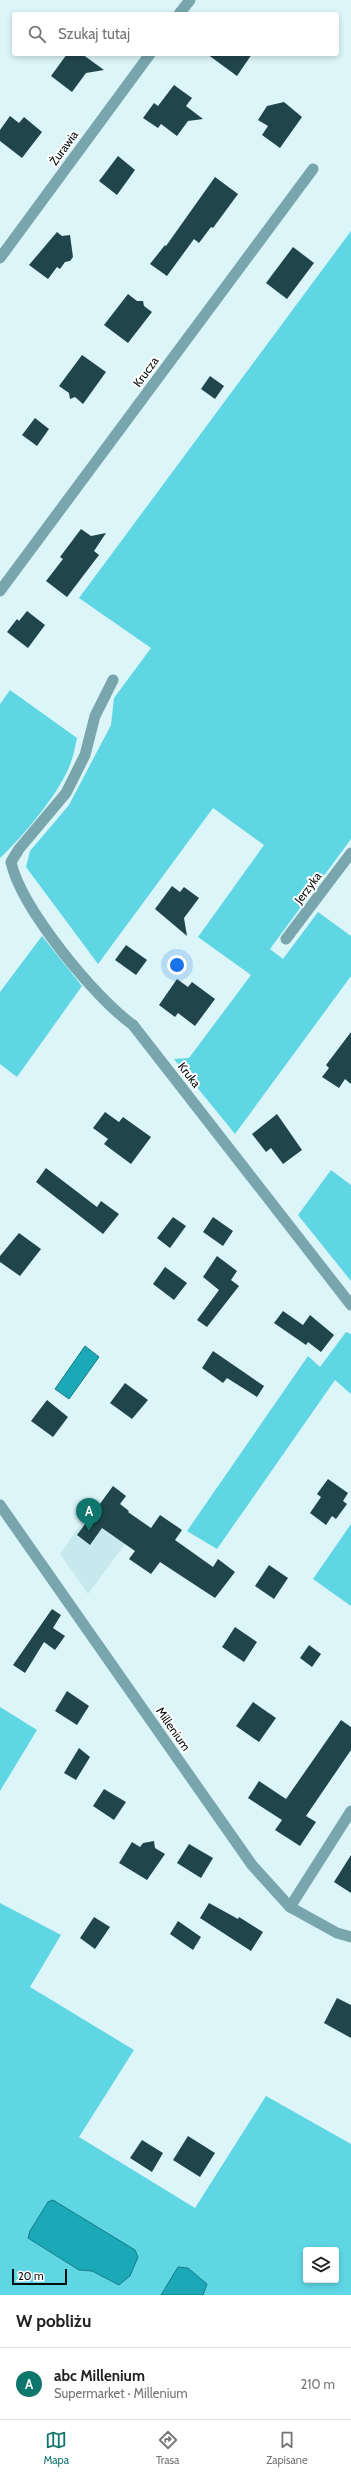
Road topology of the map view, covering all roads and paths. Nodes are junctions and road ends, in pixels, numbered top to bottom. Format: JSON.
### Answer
{"nodes":[{"id":1,"x":190,"y":0,"type":"edge"},
{"id":2,"x":181,"y":12,"type":"edge"},
{"id":3,"x":149,"y":56,"type":"edge"},
{"id":4,"x":312,"y":169,"type":"dead end"},
{"id":5,"x":0,"y":258,"type":"edge"},
{"id":6,"x":0,"y":592,"type":"edge"},
{"id":7,"x":113,"y":680,"type":"dead end"},
{"id":8,"x":351,"y":853,"type":"edge"},
{"id":9,"x":286,"y":940,"type":"dead end"},
{"id":10,"x":351,"y":1305,"type":"edge"},
{"id":11,"x":0,"y":1505,"type":"edge"},
{"id":12,"x":351,"y":1812,"type":"edge"},
{"id":13,"x":290,"y":1907,"type":"junction"},
{"id":14,"x":351,"y":1937,"type":"edge"}],
"edges":[{"from":1,"to":2,"type":"street"},
{"from":3,"to":5,"type":"street","name":"Żurawia"},
{"from":4,"to":6,"type":"street","name":"Krucza"},
{"from":7,"to":10,"type":"street","name":"Kruka"},
{"from":8,"to":9,"type":"street","name":"Jerzyka"},
{"from":11,"to":13,"type":"street","name":"Millenium"},
{"from":12,"to":13,"type":"street"},
{"from":13,"to":14,"type":"street","name":"Millenium"}]}
